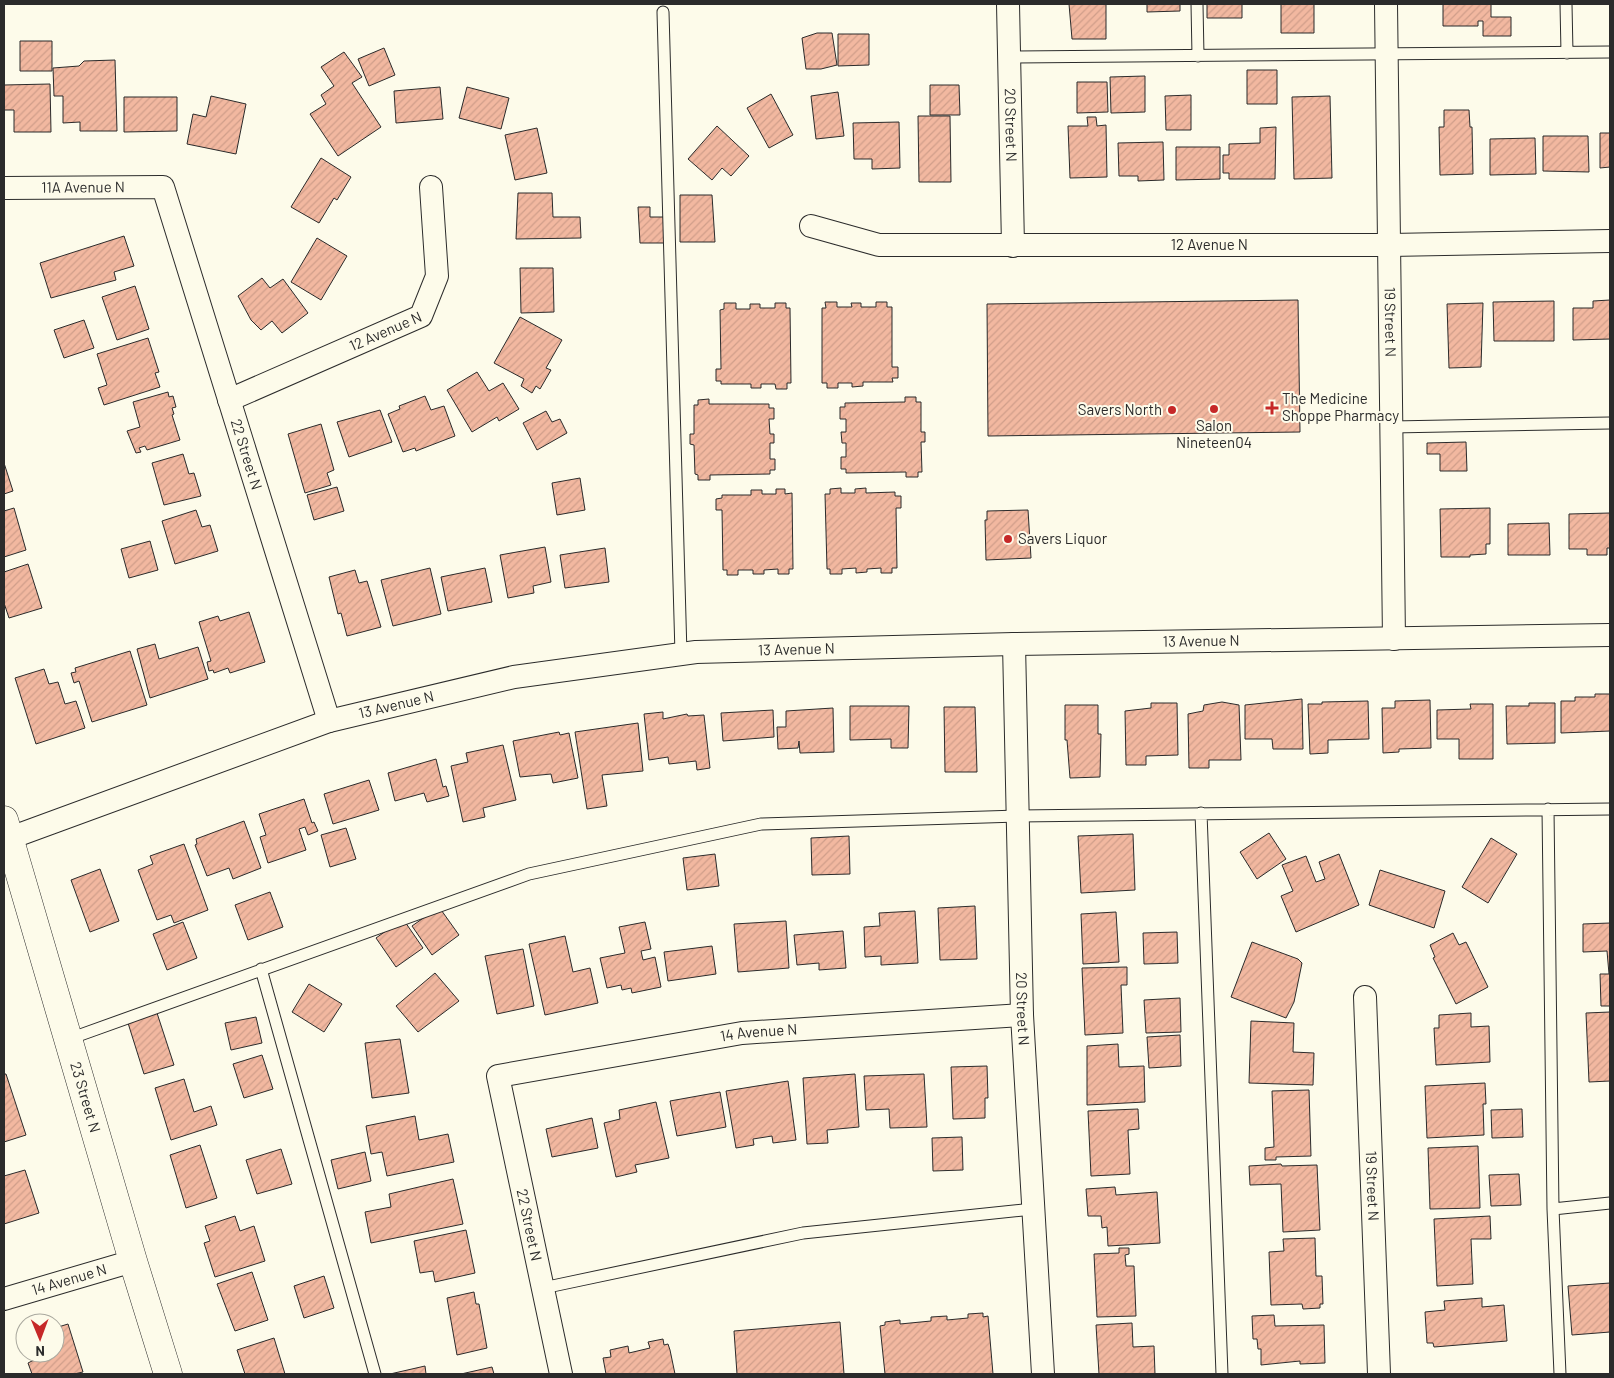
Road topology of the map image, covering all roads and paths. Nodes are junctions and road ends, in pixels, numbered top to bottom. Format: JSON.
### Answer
{"nodes":[{"id":1,"x":1008,"y":4,"type":"edge"},
{"id":2,"x":1197,"y":4,"type":"edge"},
{"id":3,"x":1386,"y":4,"type":"edge"},
{"id":4,"x":1566,"y":4,"type":"edge"},
{"id":5,"x":663,"y":12,"type":"dead end"},
{"id":6,"x":1610,"y":52,"type":"edge"},
{"id":7,"x":1567,"y":53,"type":"junction"},
{"id":8,"x":1387,"y":55,"type":"junction"},
{"id":9,"x":1198,"y":56,"type":"junction"},
{"id":10,"x":1009,"y":57,"type":"junction"},
{"id":11,"x":163,"y":187,"type":"joint"},
{"id":12,"x":431,"y":187,"type":"dead end"},
{"id":13,"x":4,"y":188,"type":"edge"},
{"id":14,"x":811,"y":226,"type":"dead end"},
{"id":15,"x":1610,"y":241,"type":"edge"},
{"id":16,"x":1390,"y":245,"type":"junction"},
{"id":17,"x":1013,"y":246,"type":"junction"},
{"id":18,"x":229,"y":400,"type":"junction"},
{"id":19,"x":1610,"y":423,"type":"edge"},
{"id":20,"x":1392,"y":427,"type":"junction"},
{"id":21,"x":1610,"y":635,"type":"edge"},
{"id":22,"x":1394,"y":639,"type":"junction"},
{"id":23,"x":1014,"y":644,"type":"junction"},
{"id":24,"x":681,"y":654,"type":"junction"},
{"id":25,"x":329,"y":722,"type":"junction"},
{"id":26,"x":1548,"y":809,"type":"junction"},
{"id":27,"x":1610,"y":809,"type":"edge"},
{"id":28,"x":1201,"y":813,"type":"junction"},
{"id":29,"x":1018,"y":816,"type":"junction"},
{"id":30,"x":7,"y":829,"type":"edge"},
{"id":31,"x":261,"y":970,"type":"junction"},
{"id":32,"x":1365,"y":996,"type":"dead end"},
{"id":33,"x":1022,"y":1014,"type":"junction"},
{"id":34,"x":68,"y":1039,"type":"junction"},
{"id":35,"x":498,"y":1076,"type":"joint"},
{"id":36,"x":1610,"y":1203,"type":"edge"},
{"id":37,"x":1033,"y":1209,"type":"junction"},
{"id":38,"x":1553,"y":1209,"type":"junction"},
{"id":39,"x":133,"y":1261,"type":"junction"},
{"id":40,"x":543,"y":1288,"type":"junction"},
{"id":41,"x":4,"y":1299,"type":"edge"},
{"id":42,"x":168,"y":1374,"type":"edge"},
{"id":43,"x":375,"y":1374,"type":"edge"},
{"id":44,"x":561,"y":1374,"type":"edge"},
{"id":45,"x":1043,"y":1374,"type":"edge"},
{"id":46,"x":1222,"y":1374,"type":"edge"},
{"id":47,"x":1379,"y":1374,"type":"edge"},
{"id":48,"x":1560,"y":1374,"type":"edge"}],
"edges":[{"from":1,"to":10,"type":"street","name":"20 Street N"},
{"from":2,"to":9,"type":"lane"},
{"from":3,"to":8,"type":"street","name":"19 Street N"},
{"from":4,"to":7,"type":"lane"},
{"from":5,"to":24,"type":"lane"},
{"from":6,"to":7,"type":"lane"},
{"from":7,"to":8,"type":"lane"},
{"from":8,"to":9,"type":"lane"},
{"from":8,"to":16,"type":"street","name":"19 Street N"},
{"from":9,"to":10,"type":"lane"},
{"from":10,"to":17,"type":"street","name":"20 Street N"},
{"from":11,"to":13,"type":"street","name":"11A Avenue N"},
{"from":11,"to":18,"type":"street","name":"22 Street N"},
{"from":12,"to":18,"type":"street","name":"12 Avenue N"},
{"from":14,"to":17,"type":"street","name":"12 Avenue N"},
{"from":15,"to":16,"type":"street","name":"12 Avenue N"},
{"from":16,"to":17,"type":"street","name":"12 Avenue N"},
{"from":16,"to":20,"type":"street","name":"19 Street N"},
{"from":18,"to":25,"type":"street","name":"22 Street N"},
{"from":19,"to":20,"type":"lane"},
{"from":20,"to":22,"type":"street","name":"19 Street N"},
{"from":21,"to":22,"type":"street","name":"13 Avenue N"},
{"from":22,"to":23,"type":"street","name":"13 Avenue N"},
{"from":23,"to":24,"type":"street","name":"13 Avenue N"},
{"from":23,"to":29,"type":"street","name":"20 Street N"},
{"from":24,"to":25,"type":"street","name":"13 Avenue N"},
{"from":25,"to":30,"type":"street","name":"13 Avenue N"},
{"from":26,"to":27,"type":"lane"},
{"from":26,"to":28,"type":"lane"},
{"from":26,"to":38,"type":"lane"},
{"from":28,"to":29,"type":"lane"},
{"from":28,"to":46,"type":"lane"},
{"from":29,"to":31,"type":"lane"},
{"from":29,"to":33,"type":"street","name":"20 Street N"},
{"from":30,"to":34,"type":"street","name":"23 Street N"},
{"from":31,"to":34,"type":"lane"},
{"from":31,"to":43,"type":"lane"},
{"from":32,"to":47,"type":"street","name":"19 Street N"},
{"from":33,"to":35,"type":"street","name":"14 Avenue N"},
{"from":33,"to":37,"type":"street","name":"20 Street N"},
{"from":34,"to":39,"type":"street","name":"23 Street N"},
{"from":35,"to":40,"type":"street","name":"22 Street N"},
{"from":36,"to":38,"type":"lane"},
{"from":37,"to":40,"type":"lane"},
{"from":37,"to":45,"type":"street","name":"20 Street N"},
{"from":38,"to":48,"type":"lane"},
{"from":39,"to":41,"type":"street","name":"14 Avenue N"},
{"from":39,"to":42,"type":"street","name":"23 Street N"},
{"from":40,"to":44,"type":"street","name":"22 Street N"}]}
